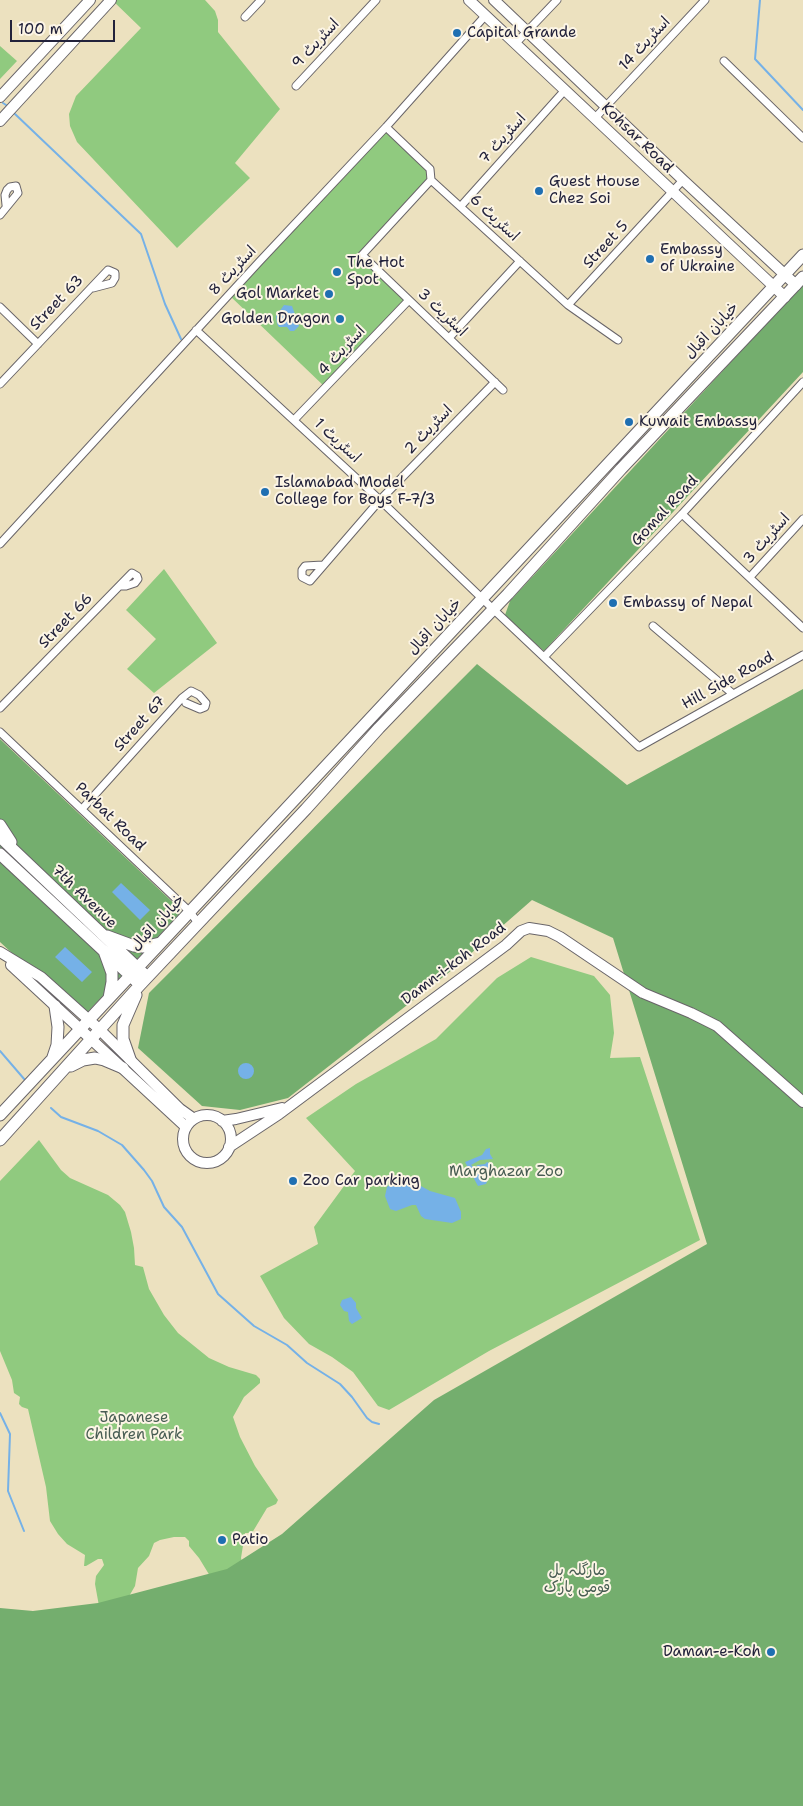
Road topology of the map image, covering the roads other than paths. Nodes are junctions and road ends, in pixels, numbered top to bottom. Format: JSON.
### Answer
{"nodes":[{"id":1,"x":90,"y":0,"type":"edge"},
{"id":2,"x":112,"y":0,"type":"edge"},
{"id":3,"x":261,"y":0,"type":"edge"},
{"id":4,"x":376,"y":0,"type":"edge"},
{"id":5,"x":469,"y":0,"type":"edge"},
{"id":6,"x":494,"y":0,"type":"edge"},
{"id":7,"x":556,"y":0,"type":"edge"},
{"id":8,"x":705,"y":0,"type":"edge"},
{"id":9,"x":486,"y":16,"type":"junction"},
{"id":10,"x":245,"y":17,"type":"dead end"},
{"id":11,"x":528,"y":31,"type":"junction"},
{"id":12,"x":516,"y":43,"type":"junction"},
{"id":13,"x":724,"y":61,"type":"dead end"},
{"id":14,"x":296,"y":86,"type":"dead end"},
{"id":15,"x":565,"y":90,"type":"junction"},
{"id":16,"x":0,"y":97,"type":"edge"},
{"id":17,"x":606,"y":107,"type":"junction"},
{"id":18,"x":595,"y":118,"type":"junction"},
{"id":19,"x":0,"y":121,"type":"edge"},
{"id":20,"x":386,"y":127,"type":"junction"},
{"id":21,"x":803,"y":138,"type":"edge"},
{"id":22,"x":431,"y":180,"type":"junction"},
{"id":23,"x":683,"y":180,"type":"junction"},
{"id":24,"x":672,"y":192,"type":"junction"},
{"id":25,"x":6,"y":205,"type":"dead end"},
{"id":26,"x":461,"y":206,"type":"junction"},
{"id":27,"x":0,"y":215,"type":"edge"},
{"id":28,"x":803,"y":255,"type":"edge"},
{"id":29,"x":520,"y":261,"type":"junction"},
{"id":30,"x":785,"y":274,"type":"junction"},
{"id":31,"x":800,"y":281,"type":"edge"},
{"id":32,"x":774,"y":286,"type":"junction"},
{"id":33,"x":93,"y":288,"type":"dead end"},
{"id":34,"x":785,"y":297,"type":"junction"},
{"id":35,"x":409,"y":300,"type":"junction"},
{"id":36,"x":568,"y":305,"type":"junction"},
{"id":37,"x":0,"y":306,"type":"edge"},
{"id":38,"x":196,"y":330,"type":"junction"},
{"id":39,"x":449,"y":338,"type":"junction"},
{"id":40,"x":618,"y":340,"type":"dead end"},
{"id":41,"x":38,"y":344,"type":"junction"},
{"id":42,"x":495,"y":382,"type":"junction"},
{"id":43,"x":803,"y":382,"type":"edge"},
{"id":44,"x":0,"y":384,"type":"edge"},
{"id":45,"x":503,"y":390,"type":"dead end"},
{"id":46,"x":294,"y":420,"type":"junction"},
{"id":47,"x":380,"y":500,"type":"junction"},
{"id":48,"x":682,"y":514,"type":"junction"},
{"id":49,"x":803,"y":519,"type":"edge"},
{"id":50,"x":0,"y":544,"type":"edge"},
{"id":51,"x":323,"y":565,"type":"dead end"},
{"id":52,"x":750,"y":577,"type":"junction"},
{"id":53,"x":121,"y":586,"type":"dead end"},
{"id":54,"x":482,"y":598,"type":"junction"},
{"id":55,"x":493,"y":609,"type":"junction"},
{"id":56,"x":653,"y":626,"type":"dead end"},
{"id":57,"x":803,"y":628,"type":"edge"},
{"id":58,"x":803,"y":655,"type":"edge"},
{"id":59,"x":544,"y":657,"type":"junction"},
{"id":60,"x":733,"y":694,"type":"junction"},
{"id":61,"x":186,"y":703,"type":"dead end"},
{"id":62,"x":0,"y":708,"type":"edge"},
{"id":63,"x":0,"y":732,"type":"edge"},
{"id":64,"x":82,"y":809,"type":"junction"},
{"id":65,"x":0,"y":825,"type":"edge"},
{"id":66,"x":0,"y":838,"type":"edge"},
{"id":67,"x":0,"y":854,"type":"edge"},
{"id":68,"x":21,"y":856,"type":"junction"},
{"id":69,"x":0,"y":859,"type":"edge"},
{"id":70,"x":14,"y":867,"type":"junction"},
{"id":71,"x":189,"y":911,"type":"junction"},
{"id":72,"x":199,"y":924,"type":"junction"},
{"id":73,"x":101,"y":933,"type":"junction"},
{"id":74,"x":160,"y":943,"type":"junction"},
{"id":75,"x":103,"y":949,"type":"junction"},
{"id":76,"x":0,"y":953,"type":"edge"},
{"id":77,"x":134,"y":972,"type":"junction"},
{"id":78,"x":144,"y":981,"type":"junction"},
{"id":79,"x":109,"y":998,"type":"junction"},
{"id":80,"x":55,"y":1006,"type":"junction"},
{"id":81,"x":89,"y":1020,"type":"junction"},
{"id":82,"x":99,"y":1029,"type":"junction"},
{"id":83,"x":80,"y":1030,"type":"junction"},
{"id":84,"x":90,"y":1039,"type":"junction"},
{"id":85,"x":50,"y":1063,"type":"junction"},
{"id":86,"x":126,"y":1064,"type":"junction"},
{"id":87,"x":64,"y":1071,"type":"junction"},
{"id":88,"x":803,"y":1102,"type":"edge"},
{"id":89,"x":287,"y":1107,"type":"junction"},
{"id":90,"x":0,"y":1115,"type":"edge"},
{"id":91,"x":194,"y":1119,"type":"junction"},
{"id":92,"x":222,"y":1121,"type":"junction"},
{"id":93,"x":186,"y":1127,"type":"junction"},
{"id":94,"x":0,"y":1140,"type":"edge"},
{"id":95,"x":229,"y":1147,"type":"junction"}],
"edges":[{"from":1,"to":16,"type":"street"},
{"from":2,"to":19,"type":"street"},
{"from":3,"to":10,"type":"street"},
{"from":4,"to":14,"type":"street","name":"اسٹریٹ 9"},
{"from":5,"to":9,"type":"street","name":"Kohsar Road"},
{"from":6,"to":11,"type":"street","name":"Kohsar Road"},
{"from":7,"to":11,"type":"street"},
{"from":8,"to":17,"type":"street","name":"اسٹریٹ 14"},
{"from":9,"to":12,"type":"street","name":"Kohsar Road"},
{"from":9,"to":20,"type":"street","name":"اسٹریٹ 8"},
{"from":11,"to":12,"type":"street"},
{"from":11,"to":17,"type":"street","name":"Kohsar Road"},
{"from":12,"to":15,"type":"street","name":"Kohsar Road"},
{"from":13,"to":21,"type":"street"},
{"from":15,"to":18,"type":"street","name":"Kohsar Road"},
{"from":15,"to":26,"type":"street","name":"اسٹریٹ 7"},
{"from":17,"to":18,"type":"street","name":"اسٹریٹ 14"},
{"from":17,"to":23,"type":"street","name":"Kohsar Road"},
{"from":18,"to":24,"type":"street","name":"Kohsar Road"},
{"from":20,"to":22,"type":"street"},
{"from":20,"to":38,"type":"street","name":"اسٹریٹ 8"},
{"from":22,"to":26,"type":"street","name":"اسٹریٹ 6"},
{"from":22,"to":35,"type":"street","name":"اسٹریٹ 3"},
{"from":23,"to":24,"type":"street","name":"Street 5"},
{"from":23,"to":30,"type":"street","name":"Kohsar Road"},
{"from":24,"to":32,"type":"street","name":"Kohsar Road"},
{"from":24,"to":36,"type":"street","name":"Street 5"},
{"from":25,"to":27,"type":"street"},
{"from":26,"to":29,"type":"street","name":"اسٹریٹ 6"},
{"from":28,"to":30,"type":"main road","name":"خیابان اقبال"},
{"from":29,"to":36,"type":"street","name":"اسٹریٹ 6"},
{"from":29,"to":39,"type":"street"},
{"from":30,"to":31,"type":"street","name":"Kohsar Road"},
{"from":30,"to":32,"type":"main road","name":"خیابان اقبال"},
{"from":31,"to":34,"type":"main road","name":"خیابان اقبال"},
{"from":32,"to":34,"type":"street","name":"Kohsar Road"},
{"from":32,"to":54,"type":"main road","name":"خیابان اقبال"},
{"from":33,"to":41,"type":"street","name":"Street 63"},
{"from":34,"to":55,"type":"main road","name":"خیابان اقبال"},
{"from":35,"to":39,"type":"street","name":"اسٹریٹ 3"},
{"from":35,"to":46,"type":"street","name":"اسٹریٹ 4"},
{"from":36,"to":40,"type":"street","name":"اسٹریٹ 6"},
{"from":37,"to":41,"type":"street"},
{"from":38,"to":46,"type":"street","name":"اسٹریٹ 1"},
{"from":38,"to":50,"type":"street","name":"اسٹریٹ 8"},
{"from":39,"to":42,"type":"street","name":"اسٹریٹ 3"},
{"from":41,"to":44,"type":"street","name":"Street 63"},
{"from":42,"to":45,"type":"street","name":"اسٹریٹ 3"},
{"from":42,"to":47,"type":"street","name":"اسٹریٹ 2"},
{"from":43,"to":48,"type":"street","name":"Gomal Road"},
{"from":46,"to":47,"type":"street","name":"اسٹریٹ 1"},
{"from":47,"to":51,"type":"street","name":"اسٹریٹ 2"},
{"from":47,"to":54,"type":"street","name":"اسٹریٹ 1"},
{"from":48,"to":52,"type":"street"},
{"from":48,"to":59,"type":"street","name":"Gomal Road"},
{"from":49,"to":52,"type":"street","name":"اسٹریٹ 3"},
{"from":52,"to":57,"type":"street"},
{"from":53,"to":62,"type":"street","name":"Street 66"},
{"from":54,"to":55,"type":"street","name":"اسٹریٹ 1"},
{"from":54,"to":71,"type":"main road","name":"خیابان اقبال"},
{"from":55,"to":59,"type":"street","name":"اسٹریٹ 1"},
{"from":55,"to":72,"type":"main road","name":"خیابان اقبال"},
{"from":56,"to":60,"type":"street"},
{"from":58,"to":60,"type":"street","name":"Hill Side Road"},
{"from":59,"to":60,"type":"street","name":"Hill Side Road"},
{"from":61,"to":64,"type":"street","name":"Street 67"},
{"from":63,"to":64,"type":"street","name":"Parbat Road"},
{"from":64,"to":71,"type":"street","name":"Parbat Road"},
{"from":65,"to":68,"type":"main road"},
{"from":66,"to":68,"type":"main road","name":"7th Avenue"},
{"from":67,"to":70,"type":"main road","name":"7th Avenue"},
{"from":68,"to":73,"type":"main road","name":"7th Avenue"},
{"from":69,"to":70,"type":"main road"},
{"from":70,"to":75,"type":"main road","name":"7th Avenue"},
{"from":71,"to":72,"type":"street","name":"Parbat Road"},
{"from":71,"to":74,"type":"main road","name":"خیابان اقبال"},
{"from":72,"to":78,"type":"main road","name":"خیابان اقبال"},
{"from":73,"to":74,"type":"main road"},
{"from":73,"to":77,"type":"main road","name":"7th Avenue"},
{"from":74,"to":77,"type":"main road","name":"خیابان اقبال"},
{"from":75,"to":77,"type":"main road","name":"7th Avenue"},
{"from":75,"to":79,"type":"main road"},
{"from":76,"to":80,"type":"street"},
{"from":76,"to":81,"type":"street"},
{"from":77,"to":78,"type":"main road","name":"7th Avenue"},
{"from":77,"to":79,"type":"main road","name":"خیابان اقبال"},
{"from":78,"to":82,"type":"main road","name":"خیابان اقبال"},
{"from":78,"to":86,"type":"main road"},
{"from":79,"to":81,"type":"main road","name":"خیابان اقبال"},
{"from":80,"to":83,"type":"street"},
{"from":80,"to":85,"type":"main road"},
{"from":81,"to":82,"type":"street"},
{"from":81,"to":83,"type":"main road","name":"خیابان اقبال"},
{"from":82,"to":84,"type":"main road","name":"خیابان اقبال"},
{"from":82,"to":86,"type":"street"},
{"from":83,"to":84,"type":"street"},
{"from":83,"to":85,"type":"main road","name":"خیابان اقبال"},
{"from":84,"to":86,"type":"street"},
{"from":84,"to":87,"type":"main road","name":"خیابان اقبال"},
{"from":85,"to":90,"type":"main road","name":"خیابان اقبال"},
{"from":86,"to":87,"type":"main road"},
{"from":86,"to":91,"type":"street"},
{"from":86,"to":93,"type":"street"},
{"from":87,"to":94,"type":"main road","name":"خیابان اقبال"},
{"from":88,"to":89,"type":"street","name":"Damn-i-koh Road"},
{"from":89,"to":92,"type":"street"},
{"from":89,"to":95,"type":"street","name":"Damn-i-koh Road"},
{"from":91,"to":92,"type":"street"},
{"from":91,"to":93,"type":"street"},
{"from":92,"to":95,"type":"street"},
{"from":93,"to":95,"type":"street"}]}
